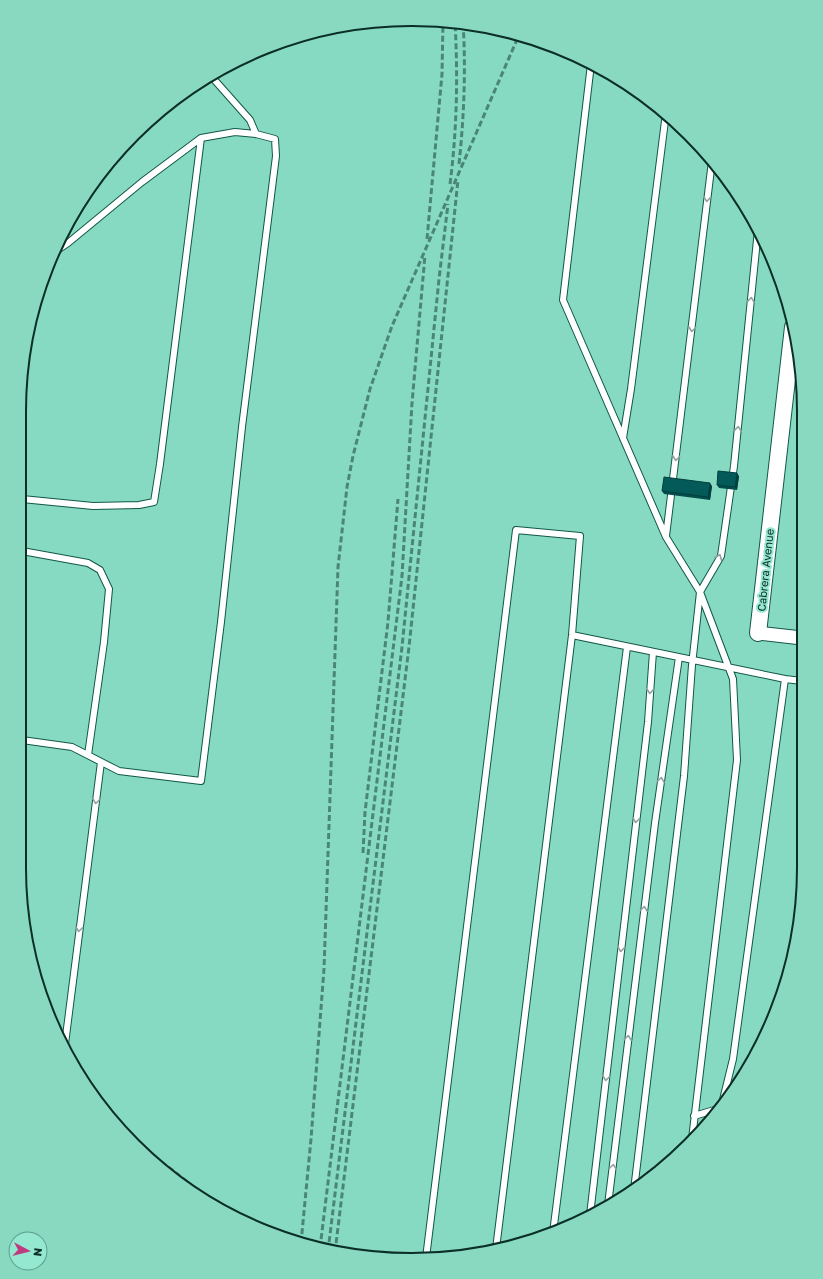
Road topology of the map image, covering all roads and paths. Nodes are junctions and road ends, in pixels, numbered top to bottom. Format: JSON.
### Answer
{"nodes":[{"id":1,"x":590,"y":70,"type":"edge"},
{"id":2,"x":215,"y":80,"type":"edge"},
{"id":3,"x":665,"y":121,"type":"edge"},
{"id":4,"x":256,"y":134,"type":"junction"},
{"id":5,"x":201,"y":138,"type":"junction"},
{"id":6,"x":711,"y":169,"type":"edge"},
{"id":7,"x":757,"y":241,"type":"edge"},
{"id":8,"x":64,"y":245,"type":"edge"},
{"id":9,"x":795,"y":372,"type":"edge"},
{"id":10,"x":623,"y":438,"type":"junction"},
{"id":11,"x":26,"y":499,"type":"edge"},
{"id":12,"x":666,"y":537,"type":"junction"},
{"id":13,"x":26,"y":552,"type":"edge"},
{"id":14,"x":700,"y":592,"type":"junction"},
{"id":15,"x":758,"y":633,"type":"joint"},
{"id":16,"x":572,"y":635,"type":"junction"},
{"id":17,"x":797,"y":637,"type":"edge"},
{"id":18,"x":627,"y":647,"type":"junction"},
{"id":19,"x":653,"y":652,"type":"junction"},
{"id":20,"x":679,"y":657,"type":"junction"},
{"id":21,"x":692,"y":660,"type":"junction"},
{"id":22,"x":728,"y":667,"type":"junction"},
{"id":23,"x":785,"y":679,"type":"junction"},
{"id":24,"x":797,"y":680,"type":"edge"},
{"id":25,"x":26,"y":741,"type":"edge"},
{"id":26,"x":88,"y":755,"type":"junction"},
{"id":27,"x":101,"y":762,"type":"junction"},
{"id":28,"x":66,"y":1038,"type":"edge"},
{"id":29,"x":725,"y":1091,"type":"edge"},
{"id":30,"x":709,"y":1111,"type":"edge"},
{"id":31,"x":694,"y":1116,"type":"junction"},
{"id":32,"x":693,"y":1131,"type":"edge"},
{"id":33,"x":635,"y":1181,"type":"edge"},
{"id":34,"x":609,"y":1198,"type":"edge"},
{"id":35,"x":591,"y":1208,"type":"edge"},
{"id":36,"x":554,"y":1226,"type":"edge"},
{"id":37,"x":497,"y":1244,"type":"edge"},
{"id":38,"x":427,"y":1252,"type":"edge"}],
"edges":[{"from":1,"to":10,"type":"lane"},
{"from":2,"to":4,"type":"lane"},
{"from":3,"to":10,"type":"lane"},
{"from":4,"to":5,"type":"lane"},
{"from":4,"to":27,"type":"lane"},
{"from":5,"to":8,"type":"lane"},
{"from":5,"to":11,"type":"lane"},
{"from":6,"to":12,"type":"lane","one_way":true},
{"from":14,"to":7,"type":"lane","one_way":true},
{"from":9,"to":15,"type":"street","name":"Cabrera Avenue"},
{"from":10,"to":12,"type":"lane"},
{"from":12,"to":14,"type":"lane"},
{"from":13,"to":26,"type":"lane"},
{"from":14,"to":21,"type":"lane"},
{"from":14,"to":22,"type":"lane"},
{"from":15,"to":17,"type":"street","name":"Cabrera Avenue"},
{"from":16,"to":18,"type":"lane"},
{"from":16,"to":37,"type":"lane"},
{"from":16,"to":38,"type":"lane"},
{"from":18,"to":19,"type":"lane"},
{"from":18,"to":36,"type":"lane"},
{"from":19,"to":20,"type":"lane"},
{"from":19,"to":35,"type":"lane","one_way":true},
{"from":20,"to":21,"type":"lane"},
{"from":34,"to":20,"type":"lane","one_way":true},
{"from":21,"to":22,"type":"lane"},
{"from":21,"to":33,"type":"lane"},
{"from":22,"to":23,"type":"lane"},
{"from":22,"to":31,"type":"lane"},
{"from":23,"to":24,"type":"lane"},
{"from":23,"to":29,"type":"lane"},
{"from":25,"to":26,"type":"lane"},
{"from":26,"to":27,"type":"lane"},
{"from":27,"to":28,"type":"lane","one_way":true},
{"from":30,"to":31,"type":"lane"},
{"from":31,"to":32,"type":"lane"}]}
